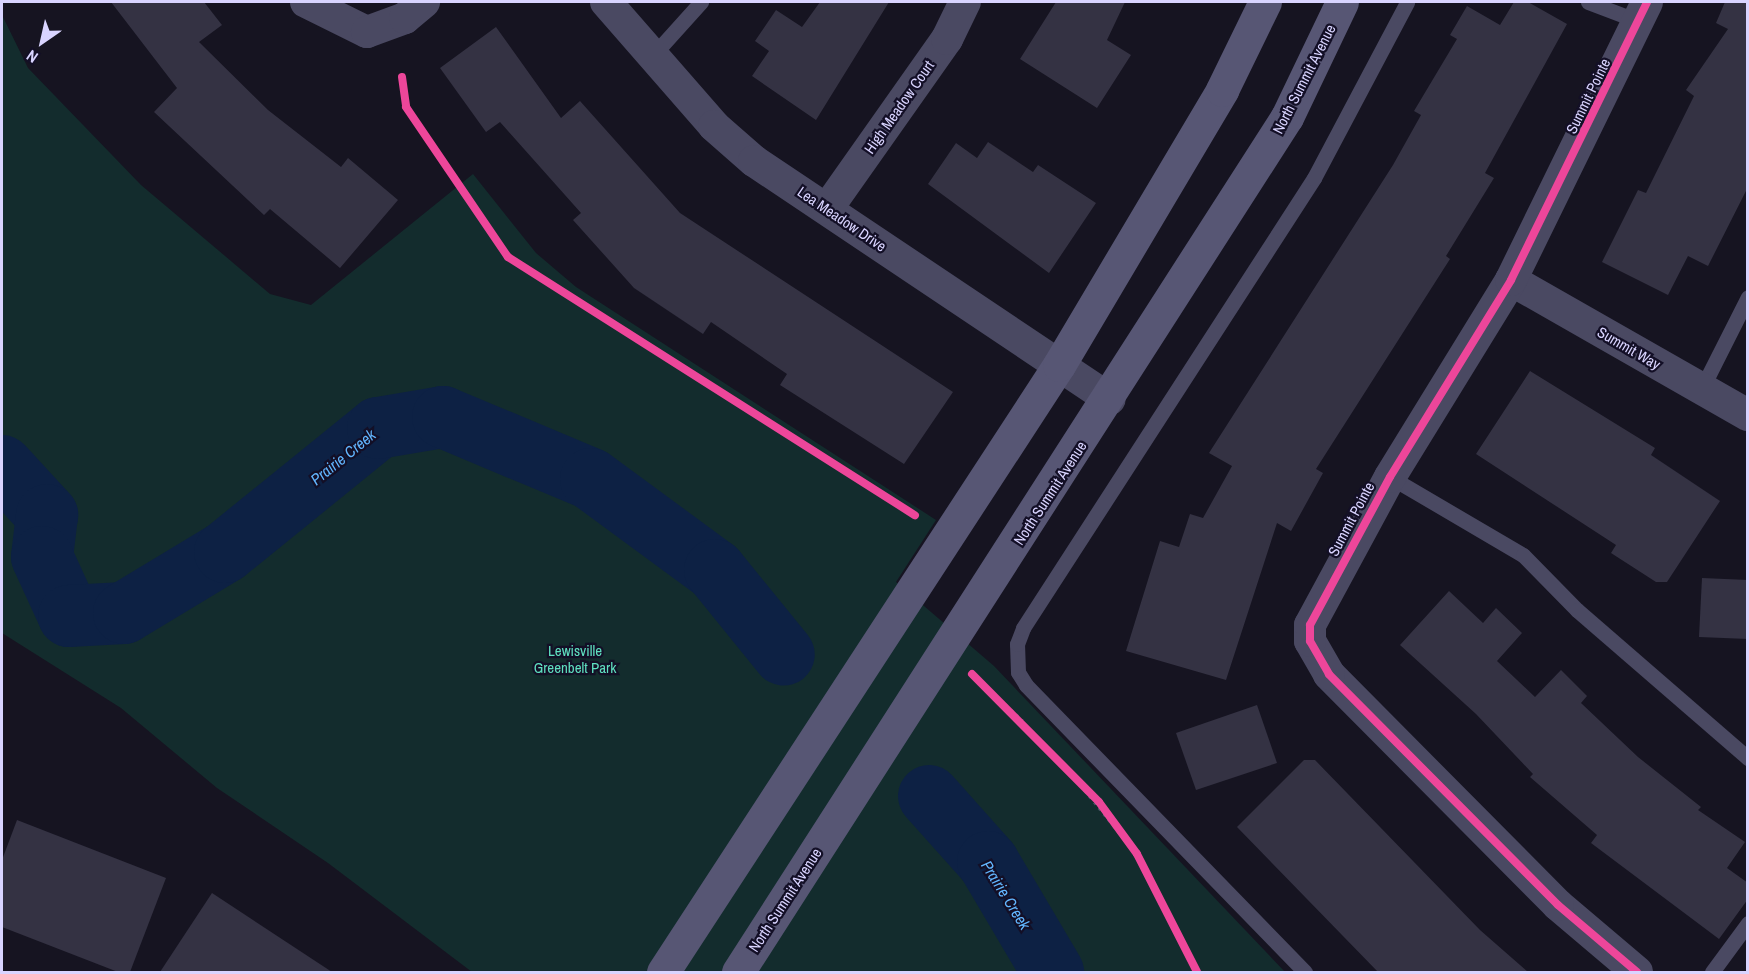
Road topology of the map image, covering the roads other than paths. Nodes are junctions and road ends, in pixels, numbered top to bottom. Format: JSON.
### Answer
{"nodes":[{"id":1,"x":306,"y":2,"type":"edge"},
{"id":2,"x":424,"y":2,"type":"edge"},
{"id":3,"x":606,"y":2,"type":"edge"},
{"id":4,"x":701,"y":2,"type":"edge"},
{"id":5,"x":965,"y":2,"type":"edge"},
{"id":6,"x":1265,"y":2,"type":"edge"},
{"id":7,"x":1342,"y":2,"type":"edge"},
{"id":8,"x":1407,"y":2,"type":"edge"},
{"id":9,"x":1588,"y":2,"type":"edge"},
{"id":10,"x":1642,"y":11,"type":"edge"},
{"id":11,"x":655,"y":53,"type":"junction"},
{"id":12,"x":827,"y":209,"type":"junction"},
{"id":13,"x":1511,"y":280,"type":"junction"},
{"id":14,"x":1748,"y":297,"type":"edge"},
{"id":15,"x":1059,"y":365,"type":"junction"},
{"id":16,"x":1701,"y":390,"type":"junction"},
{"id":17,"x":1110,"y":399,"type":"junction"},
{"id":18,"x":1748,"y":415,"type":"edge"},
{"id":19,"x":1390,"y":477,"type":"junction"},
{"id":20,"x":1748,"y":758,"type":"edge"},
{"id":21,"x":1748,"y":923,"type":"edge"},
{"id":22,"x":663,"y":972,"type":"edge"},
{"id":23,"x":738,"y":972,"type":"edge"},
{"id":24,"x":1305,"y":972,"type":"edge"},
{"id":25,"x":1637,"y":972,"type":"edge"},
{"id":26,"x":1712,"y":972,"type":"edge"}],
"edges":[{"from":1,"to":2,"type":"street"},
{"from":3,"to":11,"type":"street","name":"Lea Meadow Drive"},
{"from":4,"to":11,"type":"lane"},
{"from":5,"to":12,"type":"street","name":"High Meadow Court"},
{"from":6,"to":15,"type":"main road"},
{"from":7,"to":17,"type":"main road","name":"North Summit Avenue"},
{"from":8,"to":24,"type":"lane"},
{"from":9,"to":10,"type":"lane"},
{"from":10,"to":13,"type":"street","name":"Summit Pointe"},
{"from":11,"to":12,"type":"street","name":"Lea Meadow Drive"},
{"from":12,"to":15,"type":"street","name":"Lea Meadow Drive"},
{"from":13,"to":16,"type":"street","name":"Summit Way"},
{"from":13,"to":19,"type":"street","name":"Summit Pointe"},
{"from":14,"to":16,"type":"lane"},
{"from":15,"to":17,"type":"street","name":"Lea Meadow Drive"},
{"from":15,"to":22,"type":"main road"},
{"from":16,"to":18,"type":"street","name":"Summit Way"},
{"from":17,"to":23,"type":"main road","name":"North Summit Avenue"},
{"from":19,"to":20,"type":"lane"},
{"from":19,"to":25,"type":"street","name":"Summit Pointe"},
{"from":21,"to":26,"type":"lane"}]}
